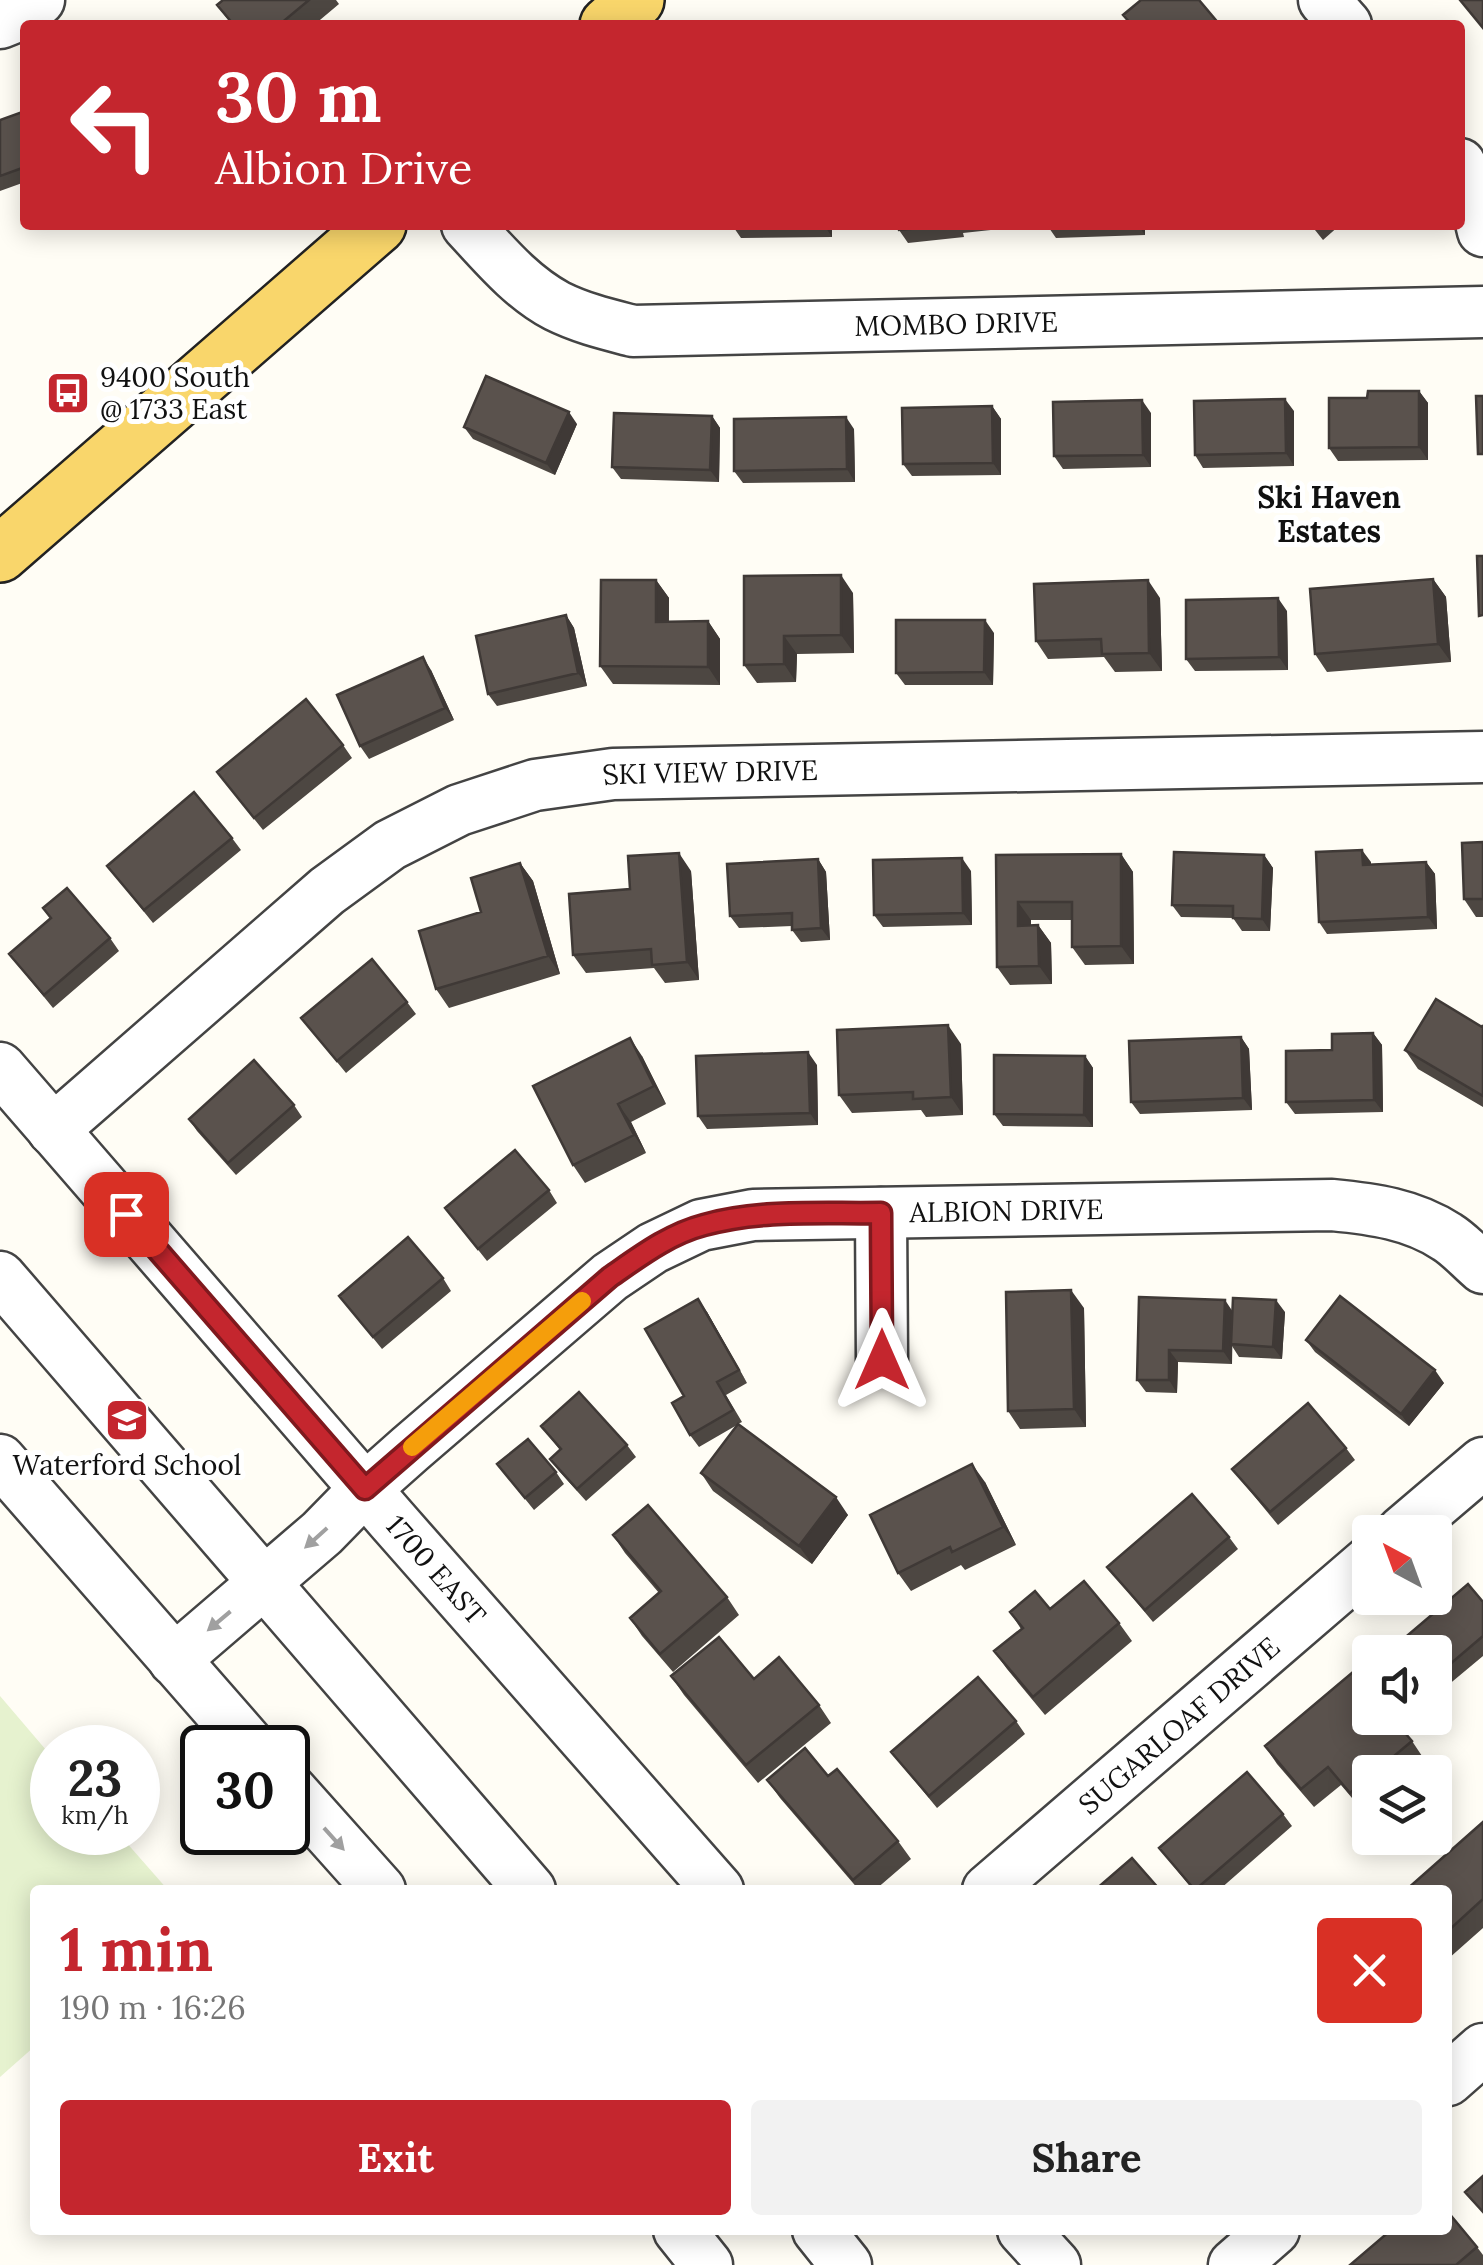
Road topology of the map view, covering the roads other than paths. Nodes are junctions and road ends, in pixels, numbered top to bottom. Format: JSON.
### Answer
{"nodes":[{"id":1,"x":39,"y":0,"type":"edge"},
{"id":2,"x":636,"y":0,"type":"edge"},
{"id":3,"x":1324,"y":0,"type":"edge"},
{"id":4,"x":614,"y":20,"type":"edge"},
{"id":5,"x":1342,"y":20,"type":"edge"},
{"id":6,"x":0,"y":23,"type":"edge"},
{"id":7,"x":1465,"y":175,"type":"edge"},
{"id":8,"x":372,"y":230,"type":"edge"},
{"id":9,"x":472,"y":230,"type":"edge"},
{"id":10,"x":1483,"y":231,"type":"edge"},
{"id":11,"x":1483,"y":312,"type":"edge"},
{"id":12,"x":0,"y":554,"type":"edge"},
{"id":13,"x":1483,"y":757,"type":"edge"},
{"id":14,"x":0,"y":1068,"type":"edge"},
{"id":15,"x":53,"y":1130,"type":"junction"},
{"id":16,"x":881,"y":1213,"type":"junction"},
{"id":17,"x":1483,"y":1268,"type":"edge"},
{"id":18,"x":0,"y":1277,"type":"edge"},
{"id":19,"x":882,"y":1360,"type":"dead end"},
{"id":20,"x":0,"y":1460,"type":"edge"},
{"id":21,"x":1483,"y":1463,"type":"edge"},
{"id":22,"x":365,"y":1489,"type":"junction"},
{"id":23,"x":1422,"y":1515,"type":"edge"},
{"id":24,"x":1352,"y":1576,"type":"edge"},
{"id":25,"x":264,"y":1583,"type":"junction"},
{"id":26,"x":174,"y":1660,"type":"junction"},
{"id":27,"x":232,"y":1725,"type":"edge"},
{"id":28,"x":310,"y":1812,"type":"edge"},
{"id":29,"x":376,"y":1885,"type":"edge"},
{"id":30,"x":526,"y":1885,"type":"edge"},
{"id":31,"x":714,"y":1885,"type":"edge"},
{"id":32,"x":994,"y":1885,"type":"edge"},
{"id":33,"x":1483,"y":2050,"type":"edge"},
{"id":34,"x":1452,"y":2077,"type":"edge"},
{"id":35,"x":683,"y":2235,"type":"edge"},
{"id":36,"x":822,"y":2235,"type":"edge"},
{"id":37,"x":1028,"y":2235,"type":"edge"},
{"id":38,"x":1268,"y":2235,"type":"edge"},
{"id":39,"x":707,"y":2265,"type":"edge"},
{"id":40,"x":846,"y":2265,"type":"edge"},
{"id":41,"x":1055,"y":2265,"type":"edge"},
{"id":42,"x":1234,"y":2265,"type":"edge"}],
"edges":[{"from":1,"to":6,"type":"street"},
{"from":2,"to":4,"type":"main road"},
{"from":3,"to":5,"type":"street"},
{"from":7,"to":10,"type":"street"},
{"from":8,"to":12,"type":"main road"},
{"from":9,"to":11,"type":"street","name":"MOMBO DRIVE"},
{"from":13,"to":15,"type":"street","name":"SKI VIEW DRIVE"},
{"from":14,"to":15,"type":"street","name":"1700 EAST"},
{"from":15,"to":22,"type":"street","name":"1700 EAST"},
{"from":16,"to":17,"type":"street","name":"ALBION DRIVE"},
{"from":16,"to":19,"type":"street"},
{"from":16,"to":22,"type":"street","name":"ALBION DRIVE"},
{"from":18,"to":25,"type":"street"},
{"from":20,"to":26,"type":"street"},
{"from":21,"to":23,"type":"street"},
{"from":22,"to":25,"type":"street","name":"ALBION DRIVE","one_way":true},
{"from":22,"to":31,"type":"street","name":"1700 EAST"},
{"from":24,"to":32,"type":"street","name":"SUGARLOAF DRIVE"},
{"from":25,"to":26,"type":"street","name":"ALBION DRIVE","one_way":true},
{"from":25,"to":30,"type":"street"},
{"from":26,"to":27,"type":"street"},
{"from":28,"to":29,"type":"street","one_way":true},
{"from":33,"to":34,"type":"street"},
{"from":35,"to":39,"type":"street"},
{"from":36,"to":40,"type":"street"},
{"from":37,"to":41,"type":"street"},
{"from":38,"to":42,"type":"street"}]}
